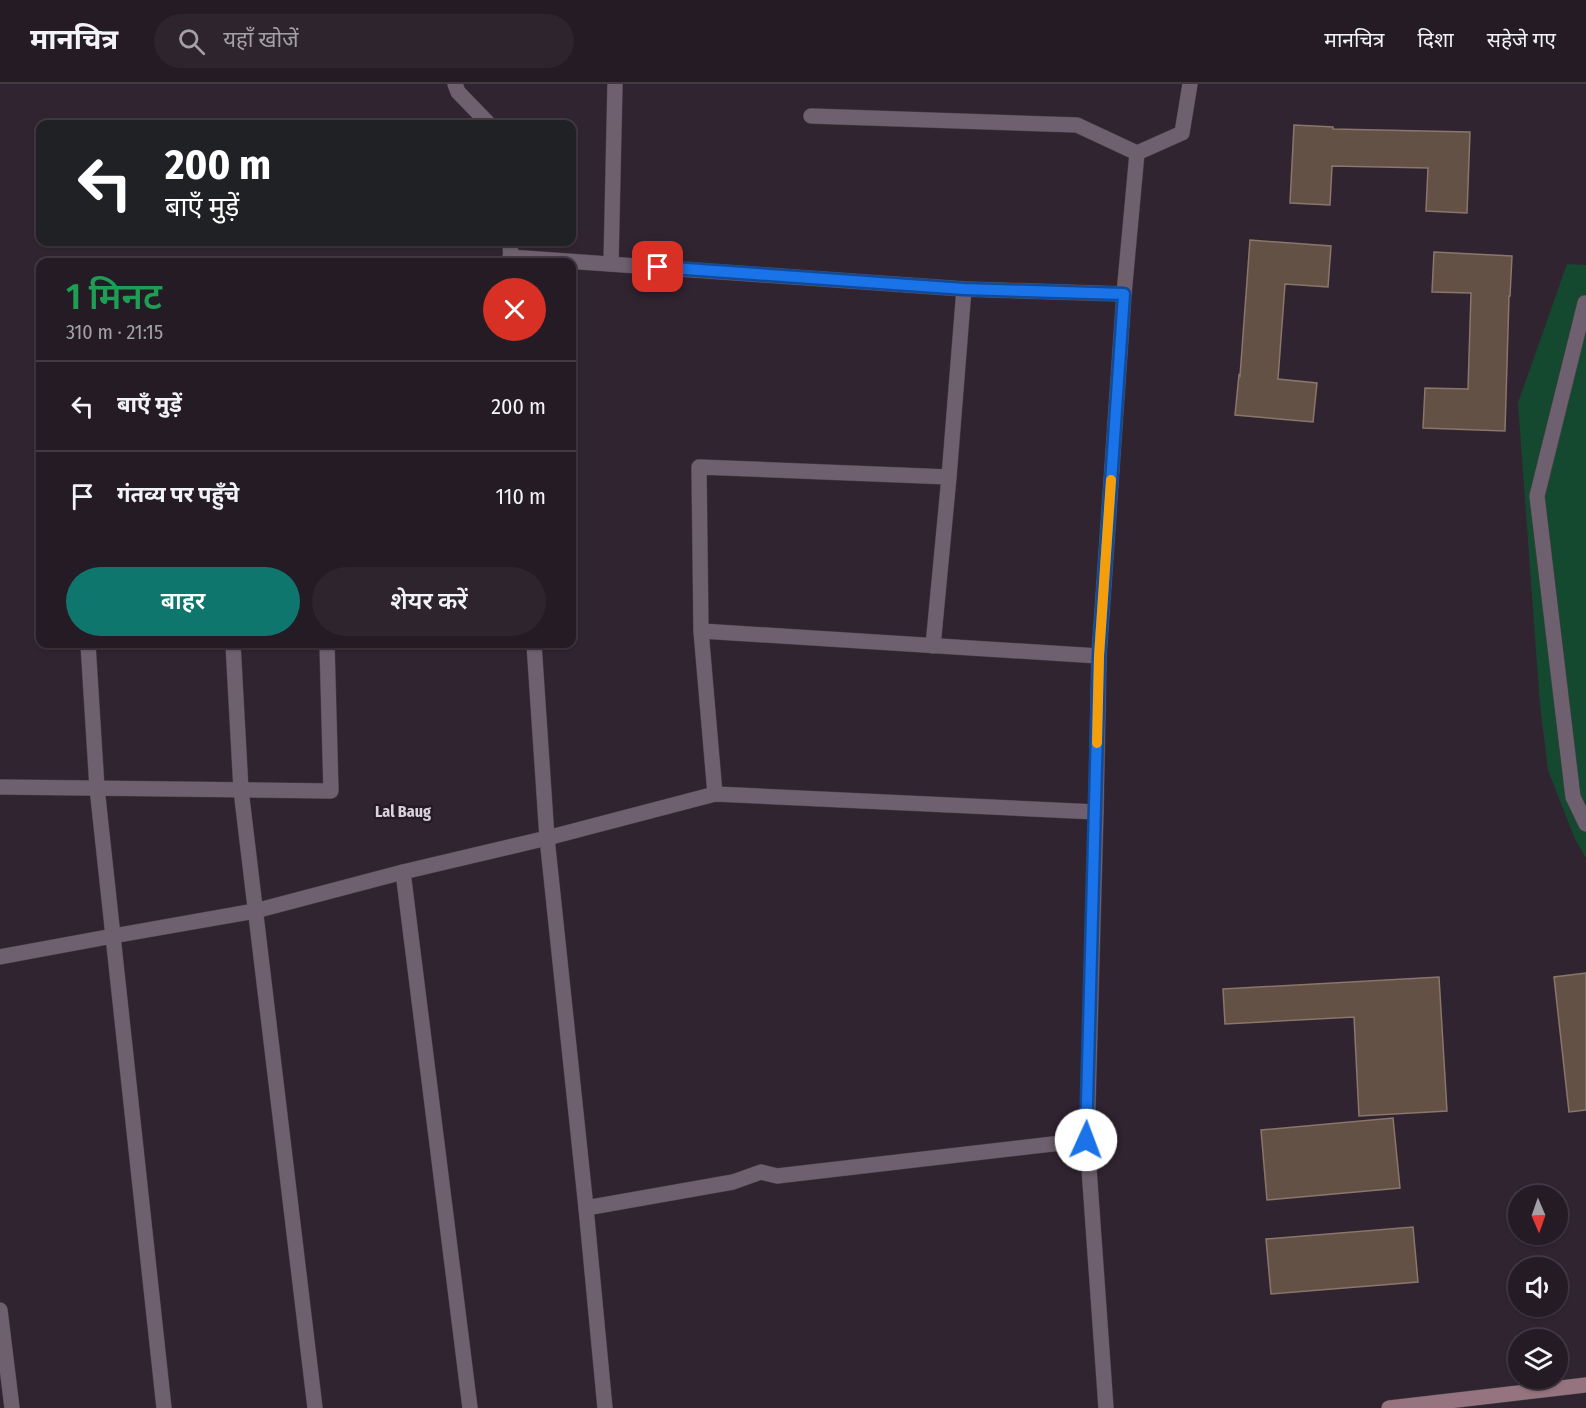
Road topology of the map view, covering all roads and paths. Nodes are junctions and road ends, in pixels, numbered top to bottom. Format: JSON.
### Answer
{"nodes":[{"id":1,"x":455,"y":84,"type":"edge"},
{"id":2,"x":615,"y":84,"type":"edge"},
{"id":3,"x":1190,"y":84,"type":"edge"},
{"id":4,"x":811,"y":116,"type":"dead end"},
{"id":5,"x":485,"y":120,"type":"edge"},
{"id":6,"x":1137,"y":153,"type":"junction"},
{"id":7,"x":576,"y":263,"type":"edge"},
{"id":8,"x":610,"y":264,"type":"junction"},
{"id":9,"x":964,"y":289,"type":"junction"},
{"id":10,"x":1124,"y":294,"type":"junction"},
{"id":11,"x":1586,"y":303,"type":"edge"},
{"id":12,"x":949,"y":477,"type":"junction"},
{"id":13,"x":701,"y":631,"type":"junction"},
{"id":14,"x":933,"y":646,"type":"junction"},
{"id":15,"x":88,"y":648,"type":"edge"},
{"id":16,"x":233,"y":648,"type":"edge"},
{"id":17,"x":327,"y":648,"type":"edge"},
{"id":18,"x":534,"y":648,"type":"edge"},
{"id":19,"x":1099,"y":656,"type":"junction"},
{"id":20,"x":0,"y":787,"type":"edge"},
{"id":21,"x":97,"y":788,"type":"junction"},
{"id":22,"x":241,"y":790,"type":"junction"},
{"id":23,"x":715,"y":794,"type":"junction"},
{"id":24,"x":1096,"y":812,"type":"junction"},
{"id":25,"x":1586,"y":824,"type":"edge"},
{"id":26,"x":547,"y":838,"type":"junction"},
{"id":27,"x":403,"y":872,"type":"junction"},
{"id":28,"x":255,"y":911,"type":"junction"},
{"id":29,"x":113,"y":936,"type":"junction"},
{"id":30,"x":0,"y":957,"type":"edge"},
{"id":31,"x":1086,"y":1140,"type":"junction"},
{"id":32,"x":586,"y":1208,"type":"junction"},
{"id":33,"x":0,"y":1310,"type":"edge"},
{"id":34,"x":1586,"y":1385,"type":"edge"},
{"id":35,"x":12,"y":1408,"type":"edge"},
{"id":36,"x":165,"y":1408,"type":"edge"},
{"id":37,"x":315,"y":1408,"type":"edge"},
{"id":38,"x":470,"y":1408,"type":"edge"},
{"id":39,"x":605,"y":1408,"type":"edge"},
{"id":40,"x":1106,"y":1408,"type":"edge"},
{"id":41,"x":1389,"y":1408,"type":"edge"}],
"edges":[{"from":1,"to":5,"type":"street"},
{"from":2,"to":8,"type":"street"},
{"from":3,"to":6,"type":"street"},
{"from":4,"to":6,"type":"street"},
{"from":6,"to":10,"type":"street"},
{"from":7,"to":8,"type":"street"},
{"from":8,"to":9,"type":"street"},
{"from":9,"to":10,"type":"street"},
{"from":9,"to":12,"type":"street"},
{"from":10,"to":19,"type":"street"},
{"from":11,"to":25,"type":"street"},
{"from":12,"to":13,"type":"street"},
{"from":12,"to":14,"type":"street"},
{"from":13,"to":14,"type":"street"},
{"from":13,"to":23,"type":"street"},
{"from":14,"to":19,"type":"street"},
{"from":15,"to":21,"type":"street"},
{"from":16,"to":22,"type":"street"},
{"from":17,"to":22,"type":"street"},
{"from":18,"to":26,"type":"street"},
{"from":19,"to":24,"type":"street"},
{"from":20,"to":21,"type":"street"},
{"from":21,"to":22,"type":"street"},
{"from":21,"to":29,"type":"street"},
{"from":22,"to":28,"type":"street"},
{"from":23,"to":24,"type":"street"},
{"from":23,"to":26,"type":"street"},
{"from":24,"to":31,"type":"street"},
{"from":26,"to":27,"type":"street"},
{"from":26,"to":32,"type":"street"},
{"from":27,"to":28,"type":"street"},
{"from":27,"to":38,"type":"street"},
{"from":28,"to":29,"type":"street"},
{"from":28,"to":37,"type":"street"},
{"from":29,"to":30,"type":"street"},
{"from":29,"to":36,"type":"street"},
{"from":31,"to":32,"type":"street"},
{"from":31,"to":40,"type":"street"},
{"from":32,"to":39,"type":"street"},
{"from":33,"to":35,"type":"street"},
{"from":34,"to":41,"type":"street"}]}
